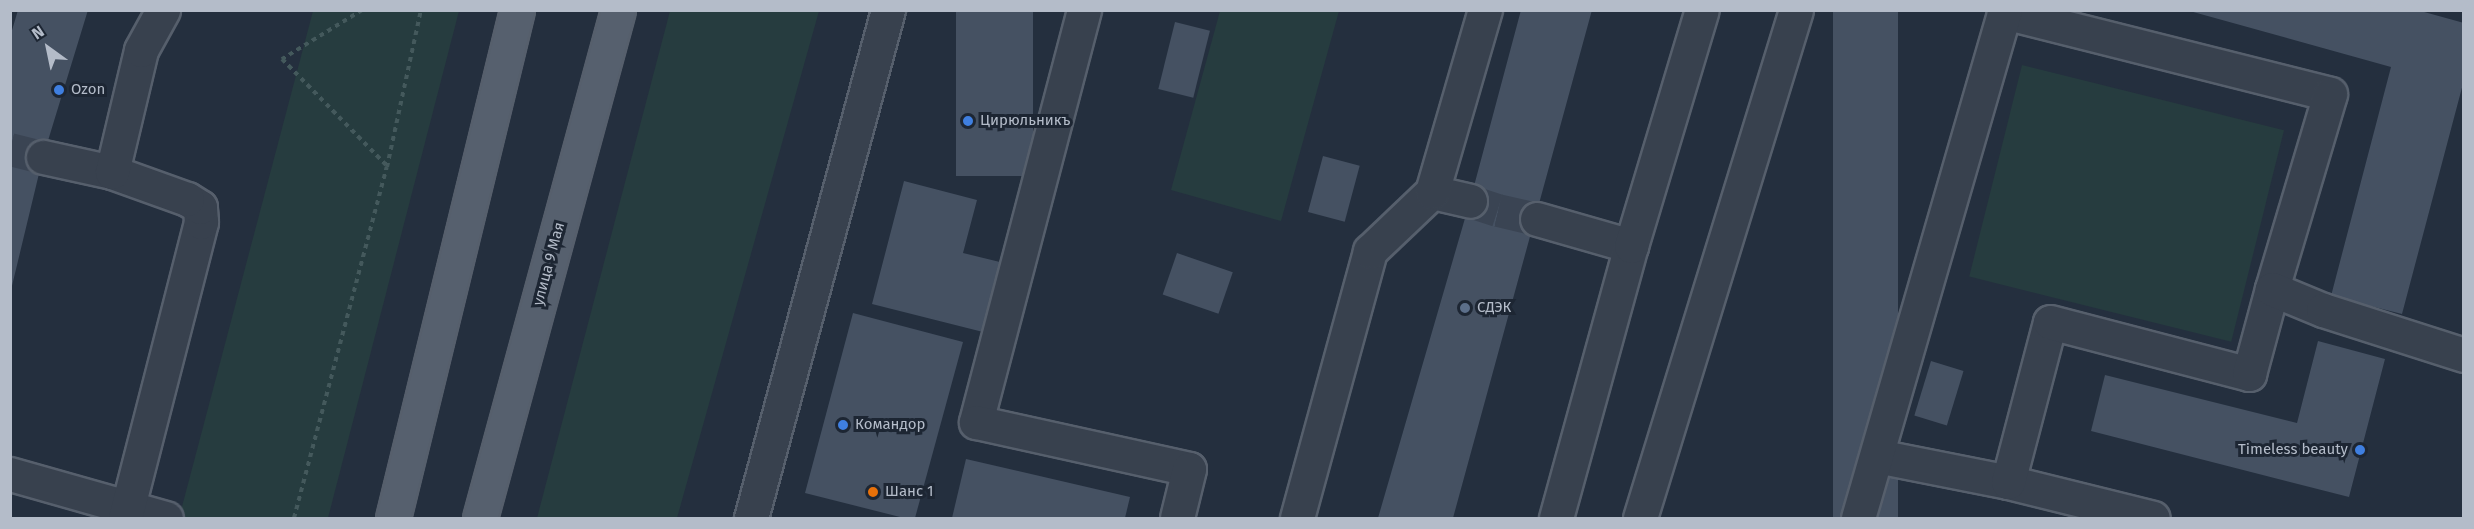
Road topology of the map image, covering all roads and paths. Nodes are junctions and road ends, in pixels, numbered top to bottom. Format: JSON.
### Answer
{"nodes":[{"id":1,"x":163,"y":10,"type":"edge"},
{"id":2,"x":362,"y":10,"type":"edge"},
{"id":3,"x":421,"y":10,"type":"edge"},
{"id":4,"x":517,"y":10,"type":"edge"},
{"id":5,"x":618,"y":10,"type":"edge"},
{"id":6,"x":888,"y":10,"type":"edge"},
{"id":7,"x":1084,"y":10,"type":"edge"},
{"id":8,"x":1485,"y":10,"type":"edge"},
{"id":9,"x":1702,"y":10,"type":"edge"},
{"id":10,"x":1796,"y":10,"type":"edge"},
{"id":11,"x":2004,"y":11,"type":"edge"},
{"id":12,"x":43,"y":157,"type":"tunnel mouth"},
{"id":13,"x":387,"y":167,"type":"junction"},
{"id":14,"x":112,"y":172,"type":"junction"},
{"id":15,"x":1432,"y":192,"type":"junction"},
{"id":16,"x":1470,"y":201,"type":"tunnel mouth"},
{"id":17,"x":1537,"y":219,"type":"tunnel mouth"},
{"id":18,"x":1631,"y":246,"type":"junction"},
{"id":19,"x":2272,"y":289,"type":"junction"},
{"id":20,"x":2463,"y":355,"type":"edge"},
{"id":21,"x":1877,"y":456,"type":"junction"},
{"id":22,"x":10,"y":474,"type":"edge"},
{"id":23,"x":2008,"y":482,"type":"junction"},
{"id":24,"x":126,"y":514,"type":"edge"},
{"id":25,"x":166,"y":519,"type":"edge"},
{"id":26,"x":294,"y":519,"type":"edge"},
{"id":27,"x":393,"y":519,"type":"edge"},
{"id":28,"x":480,"y":519,"type":"edge"},
{"id":29,"x":751,"y":519,"type":"edge"},
{"id":30,"x":1177,"y":519,"type":"edge"},
{"id":31,"x":1297,"y":519,"type":"edge"},
{"id":32,"x":1556,"y":519,"type":"edge"},
{"id":33,"x":1640,"y":519,"type":"edge"},
{"id":34,"x":1858,"y":519,"type":"edge"},
{"id":35,"x":2153,"y":519,"type":"edge"}],
"edges":[{"from":1,"to":14,"type":"lane"},
{"from":2,"to":13,"type":"path"},
{"from":3,"to":13,"type":"path"},
{"from":4,"to":27,"type":"main road"},
{"from":5,"to":28,"type":"main road","name":"улица 9 Мая"},
{"from":6,"to":29,"type":"lane"},
{"from":7,"to":30,"type":"lane"},
{"from":8,"to":15,"type":"lane"},
{"from":9,"to":18,"type":"lane"},
{"from":10,"to":33,"type":"lane"},
{"from":11,"to":19,"type":"lane"},
{"from":11,"to":21,"type":"lane"},
{"from":12,"to":14,"type":"lane"},
{"from":13,"to":26,"type":"path"},
{"from":14,"to":24,"type":"lane"},
{"from":15,"to":16,"type":"lane"},
{"from":15,"to":31,"type":"lane"},
{"from":17,"to":18,"type":"lane"},
{"from":18,"to":32,"type":"lane"},
{"from":19,"to":20,"type":"lane"},
{"from":19,"to":23,"type":"lane"},
{"from":21,"to":23,"type":"lane"},
{"from":21,"to":34,"type":"lane"},
{"from":22,"to":24,"type":"lane"},
{"from":23,"to":35,"type":"lane"},
{"from":24,"to":25,"type":"lane"}]}
